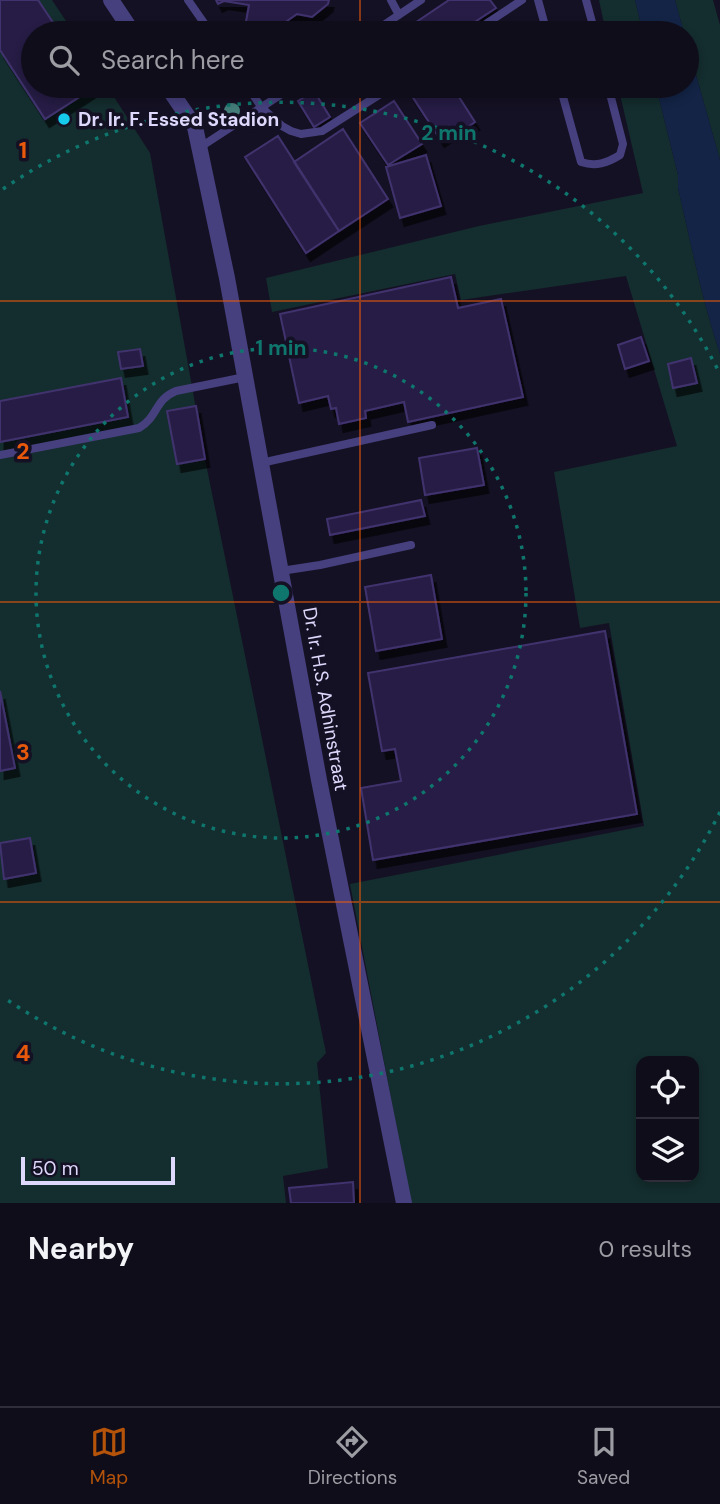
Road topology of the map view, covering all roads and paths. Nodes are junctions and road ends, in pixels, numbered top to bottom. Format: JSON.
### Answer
{"nodes":[{"id":1,"x":111,"y":0,"type":"edge"},
{"id":2,"x":188,"y":0,"type":"edge"},
{"id":3,"x":391,"y":0,"type":"edge"},
{"id":4,"x":421,"y":0,"type":"edge"},
{"id":5,"x":522,"y":0,"type":"edge"},
{"id":6,"x":538,"y":0,"type":"edge"},
{"id":7,"x":586,"y":0,"type":"edge"},
{"id":8,"x":399,"y":15,"type":"junction"},
{"id":9,"x":125,"y":21,"type":"edge"},
{"id":10,"x":203,"y":21,"type":"edge"},
{"id":11,"x":390,"y":21,"type":"edge"},
{"id":12,"x":490,"y":21,"type":"edge"},
{"id":13,"x":544,"y":21,"type":"edge"},
{"id":14,"x":592,"y":21,"type":"edge"},
{"id":15,"x":175,"y":98,"type":"edge"},
{"id":16,"x":255,"y":98,"type":"edge"},
{"id":17,"x":277,"y":98,"type":"edge"},
{"id":18,"x":374,"y":98,"type":"edge"},
{"id":19,"x":563,"y":98,"type":"edge"},
{"id":20,"x":611,"y":98,"type":"edge"},
{"id":21,"x":262,"y":108,"type":"junction"},
{"id":22,"x":199,"y":148,"type":"junction"},
{"id":23,"x":245,"y":377,"type":"junction"},
{"id":24,"x":432,"y":425,"type":"dead end"},
{"id":25,"x":0,"y":456,"type":"edge"},
{"id":26,"x":261,"y":463,"type":"junction"},
{"id":27,"x":411,"y":545,"type":"dead end"},
{"id":28,"x":281,"y":570,"type":"junction"},
{"id":29,"x":404,"y":1203,"type":"edge"}],
"edges":[{"from":1,"to":9,"type":"street"},
{"from":2,"to":10,"type":"lane"},
{"from":3,"to":8,"type":"lane"},
{"from":4,"to":8,"type":"lane"},
{"from":5,"to":12,"type":"lane"},
{"from":6,"to":13,"type":"lane"},
{"from":7,"to":14,"type":"lane"},
{"from":8,"to":11,"type":"lane"},
{"from":15,"to":22,"type":"street","name":"Dr. Ir. H.S. Adhinstraat"},
{"from":16,"to":21,"type":"lane"},
{"from":17,"to":21,"type":"lane"},
{"from":18,"to":21,"type":"lane"},
{"from":19,"to":20,"type":"lane"},
{"from":21,"to":22,"type":"lane"},
{"from":22,"to":23,"type":"street","name":"Dr. Ir. H.S. Adhinstraat"},
{"from":23,"to":25,"type":"lane"},
{"from":23,"to":26,"type":"street","name":"Dr. Ir. H.S. Adhinstraat"},
{"from":24,"to":26,"type":"lane"},
{"from":26,"to":28,"type":"street","name":"Dr. Ir. H.S. Adhinstraat"},
{"from":27,"to":28,"type":"lane"},
{"from":28,"to":29,"type":"street","name":"Dr. Ir. H.S. Adhinstraat"}]}
